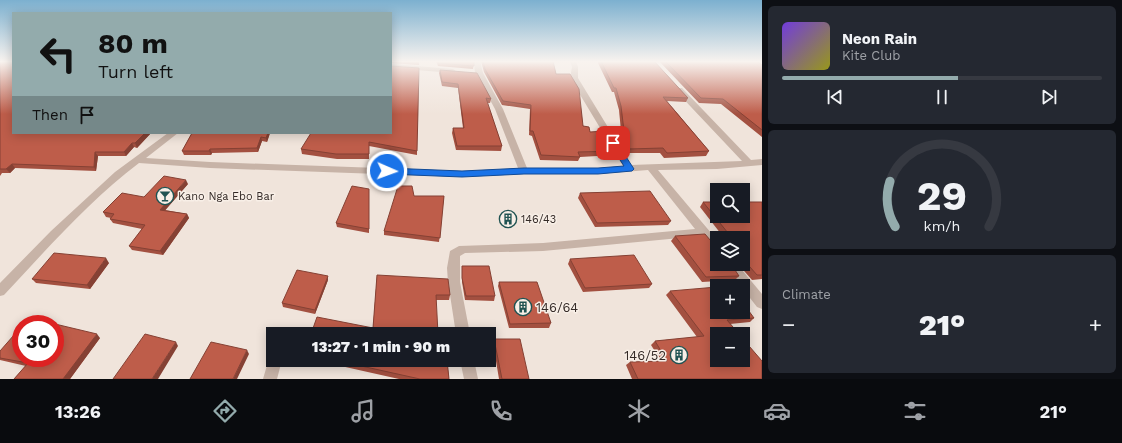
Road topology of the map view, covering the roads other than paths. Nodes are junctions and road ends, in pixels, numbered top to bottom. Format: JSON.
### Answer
{"nodes":[{"id":1,"x":480,"y":79,"type":"edge"},
{"id":2,"x":574,"y":79,"type":"edge"},
{"id":3,"x":674,"y":84,"type":"edge"},
{"id":4,"x":173,"y":134,"type":"edge"},
{"id":5,"x":136,"y":160,"type":"junction"},
{"id":6,"x":748,"y":162,"type":"junction"},
{"id":7,"x":762,"y":162,"type":"edge"},
{"id":8,"x":650,"y":167,"type":"junction"},
{"id":9,"x":629,"y":169,"type":"junction"},
{"id":10,"x":524,"y":171,"type":"junction"},
{"id":11,"x":704,"y":232,"type":"junction"},
{"id":12,"x":710,"y":239,"type":"edge"},
{"id":13,"x":736,"y":271,"type":"edge"},
{"id":14,"x":0,"y":291,"type":"edge"},
{"id":15,"x":762,"y":304,"type":"edge"},
{"id":16,"x":462,"y":327,"type":"edge"},
{"id":17,"x":273,"y":367,"type":"edge"},
{"id":18,"x":468,"y":367,"type":"edge"},
{"id":19,"x":270,"y":379,"type":"edge"},
{"id":20,"x":470,"y":379,"type":"edge"}],
"edges":[{"from":1,"to":10,"type":"street"},
{"from":2,"to":9,"type":"street"},
{"from":3,"to":6,"type":"street"},
{"from":4,"to":5,"type":"street"},
{"from":5,"to":10,"type":"street"},
{"from":5,"to":14,"type":"street"},
{"from":6,"to":7,"type":"street"},
{"from":6,"to":8,"type":"street"},
{"from":8,"to":9,"type":"street"},
{"from":8,"to":11,"type":"street"},
{"from":9,"to":10,"type":"street"},
{"from":11,"to":12,"type":"street"},
{"from":11,"to":16,"type":"street"},
{"from":13,"to":15,"type":"street"},
{"from":17,"to":19,"type":"street"},
{"from":18,"to":20,"type":"street"}]}
